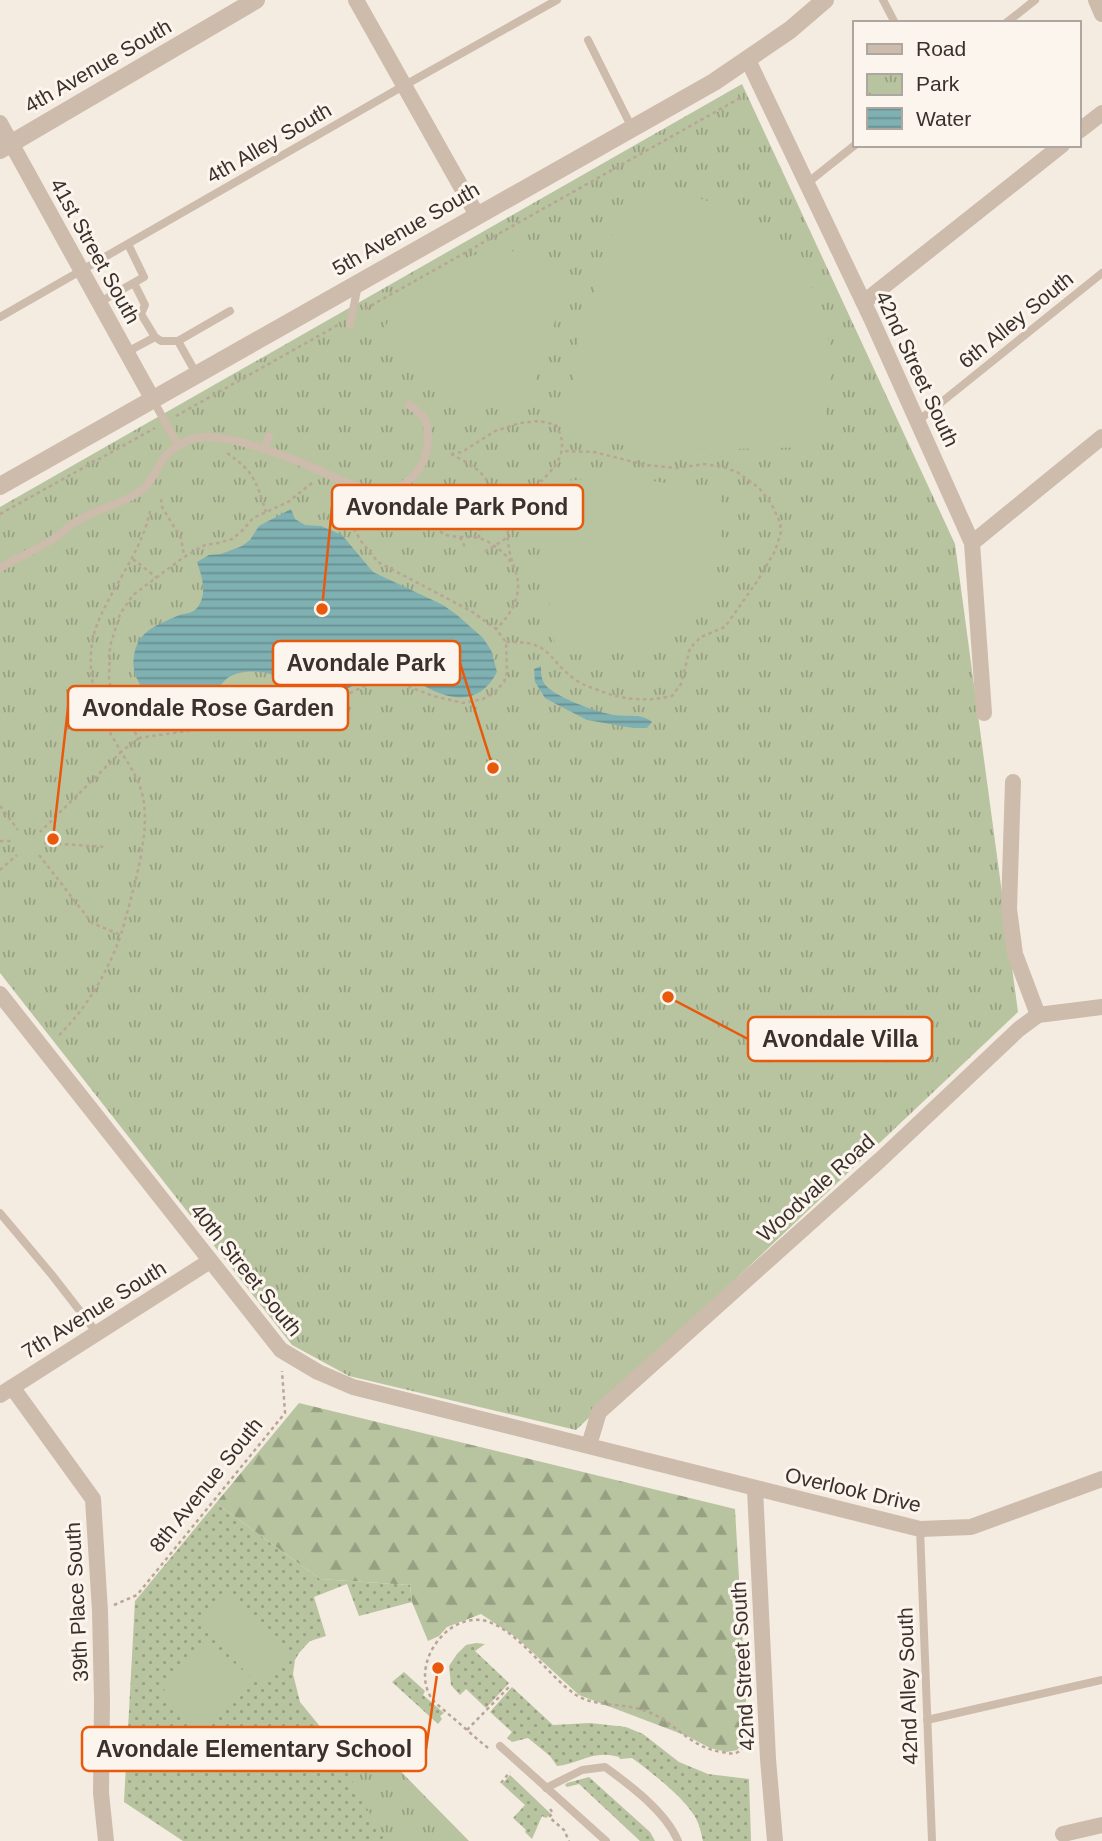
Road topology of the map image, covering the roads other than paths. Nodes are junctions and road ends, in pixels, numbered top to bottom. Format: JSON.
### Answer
{"nodes":[{"id":1,"x":256,"y":0,"type":"edge"},
{"id":2,"x":356,"y":0,"type":"edge"},
{"id":3,"x":556,"y":0,"type":"edge"},
{"id":4,"x":825,"y":0,"type":"edge"},
{"id":5,"x":883,"y":0,"type":"edge"},
{"id":6,"x":1035,"y":0,"type":"edge"},
{"id":7,"x":1096,"y":0,"type":"edge"},
{"id":8,"x":1102,"y":14,"type":"edge"},
{"id":9,"x":894,"y":21,"type":"edge"},
{"id":10,"x":1009,"y":21,"type":"edge"},
{"id":11,"x":588,"y":40,"type":"dead end"},
{"id":12,"x":748,"y":60,"type":"junction"},
{"id":13,"x":405,"y":85,"type":"junction"},
{"id":14,"x":1102,"y":113,"type":"edge"},
{"id":15,"x":0,"y":123,"type":"edge"},
{"id":16,"x":632,"y":128,"type":"junction"},
{"id":17,"x":1081,"y":129,"type":"edge"},
{"id":18,"x":6,"y":146,"type":"edge"},
{"id":19,"x":853,"y":147,"type":"edge"},
{"id":20,"x":1059,"y":147,"type":"edge"},
{"id":21,"x":806,"y":184,"type":"junction"},
{"id":22,"x":477,"y":215,"type":"junction"},
{"id":23,"x":128,"y":244,"type":"junction"},
{"id":24,"x":82,"y":270,"type":"junction"},
{"id":25,"x":1102,"y":273,"type":"edge"},
{"id":26,"x":358,"y":282,"type":"junction"},
{"id":27,"x":134,"y":283,"type":"junction"},
{"id":28,"x":100,"y":302,"type":"junction"},
{"id":29,"x":864,"y":302,"type":"junction"},
{"id":30,"x":230,"y":311,"type":"dead end"},
{"id":31,"x":0,"y":317,"type":"edge"},
{"id":32,"x":350,"y":321,"type":"road end"},
{"id":33,"x":155,"y":337,"type":"junction"},
{"id":34,"x":178,"y":341,"type":"junction"},
{"id":35,"x":127,"y":352,"type":"junction"},
{"id":36,"x":197,"y":375,"type":"junction"},
{"id":37,"x":153,"y":400,"type":"junction"},
{"id":38,"x":409,"y":405,"type":"dead end"},
{"id":39,"x":918,"y":421,"type":"junction"},
{"id":40,"x":269,"y":436,"type":"dead end"},
{"id":41,"x":1102,"y":437,"type":"edge"},
{"id":42,"x":178,"y":444,"type":"junction"},
{"id":43,"x":264,"y":450,"type":"junction"},
{"id":44,"x":0,"y":486,"type":"edge"},
{"id":45,"x":972,"y":542,"type":"junction"},
{"id":46,"x":0,"y":568,"type":"edge"},
{"id":47,"x":984,"y":713,"type":"dead end"},
{"id":48,"x":1013,"y":782,"type":"dead end"},
{"id":49,"x":0,"y":994,"type":"edge"},
{"id":50,"x":1102,"y":1007,"type":"edge"},
{"id":51,"x":1038,"y":1015,"type":"junction"},
{"id":52,"x":0,"y":1213,"type":"edge"},
{"id":53,"x":210,"y":1261,"type":"junction"},
{"id":54,"x":97,"y":1333,"type":"junction"},
{"id":55,"x":6,"y":1391,"type":"edge"},
{"id":56,"x":589,"y":1445,"type":"junction"},
{"id":57,"x":1102,"y":1479,"type":"edge"},
{"id":58,"x":755,"y":1489,"type":"junction"},
{"id":59,"x":920,"y":1530,"type":"junction"},
{"id":60,"x":1102,"y":1680,"type":"edge"},
{"id":61,"x":927,"y":1720,"type":"junction"},
{"id":62,"x":496,"y":1750,"type":"road end"},
{"id":63,"x":546,"y":1788,"type":"junction"},
{"id":64,"x":1102,"y":1825,"type":"edge"},
{"id":65,"x":1063,"y":1834,"type":"dead end"},
{"id":66,"x":106,"y":1841,"type":"edge"},
{"id":67,"x":606,"y":1841,"type":"edge"},
{"id":68,"x":678,"y":1841,"type":"edge"},
{"id":69,"x":775,"y":1841,"type":"edge"},
{"id":70,"x":932,"y":1841,"type":"edge"}],
"edges":[{"from":1,"to":18,"type":"street","name":"4th Avenue South"},
{"from":2,"to":13,"type":"street"},
{"from":3,"to":13,"type":"lane","name":"4th Alley South"},
{"from":4,"to":12,"type":"street","name":"5th Avenue South"},
{"from":5,"to":9,"type":"lane"},
{"from":6,"to":10,"type":"lane"},
{"from":7,"to":8,"type":"street"},
{"from":11,"to":16,"type":"lane"},
{"from":12,"to":16,"type":"street","name":"5th Avenue South"},
{"from":12,"to":21,"type":"street","name":"42nd Street South"},
{"from":13,"to":22,"type":"street"},
{"from":13,"to":23,"type":"lane","name":"4th Alley South"},
{"from":14,"to":17,"type":"street"},
{"from":15,"to":18,"type":"street","name":"41st Street South"},
{"from":16,"to":22,"type":"street","name":"5th Avenue South"},
{"from":18,"to":24,"type":"street","name":"41st Street South"},
{"from":19,"to":21,"type":"lane"},
{"from":20,"to":29,"type":"street"},
{"from":21,"to":29,"type":"street","name":"42nd Street South"},
{"from":22,"to":26,"type":"street","name":"5th Avenue South"},
{"from":23,"to":24,"type":"lane","name":"4th Alley South"},
{"from":23,"to":27,"type":"lane"},
{"from":24,"to":28,"type":"street","name":"41st Street South"},
{"from":24,"to":31,"type":"lane","name":"4th Alley South"},
{"from":25,"to":39,"type":"lane","name":"6th Alley South"},
{"from":26,"to":32,"type":"lane"},
{"from":26,"to":36,"type":"street","name":"5th Avenue South"},
{"from":27,"to":28,"type":"lane"},
{"from":27,"to":33,"type":"lane"},
{"from":28,"to":35,"type":"street","name":"41st Street South"},
{"from":29,"to":39,"type":"street","name":"42nd Street South"},
{"from":30,"to":34,"type":"lane"},
{"from":33,"to":34,"type":"lane"},
{"from":33,"to":35,"type":"lane"},
{"from":34,"to":36,"type":"lane"},
{"from":35,"to":37,"type":"street","name":"41st Street South"},
{"from":36,"to":37,"type":"street","name":"5th Avenue South"},
{"from":37,"to":42,"type":"lane"},
{"from":37,"to":44,"type":"street","name":"5th Avenue South"},
{"from":38,"to":43,"type":"lane"},
{"from":39,"to":45,"type":"street","name":"42nd Street South"},
{"from":40,"to":43,"type":"lane"},
{"from":41,"to":45,"type":"street"},
{"from":42,"to":43,"type":"lane"},
{"from":42,"to":46,"type":"lane"},
{"from":45,"to":47,"type":"street","name":"42nd Street South"},
{"from":48,"to":51,"type":"street"},
{"from":49,"to":53,"type":"street","name":"40th Street South"},
{"from":50,"to":51,"type":"street"},
{"from":51,"to":56,"type":"street","name":"Woodvale Road"},
{"from":52,"to":54,"type":"lane"},
{"from":53,"to":54,"type":"street","name":"7th Avenue South"},
{"from":53,"to":56,"type":"street","name":"40th Street South"},
{"from":54,"to":55,"type":"street","name":"7th Avenue South"},
{"from":55,"to":66,"type":"street","name":"39th Place South"},
{"from":56,"to":58,"type":"street","name":"40th Street South"},
{"from":57,"to":59,"type":"street","name":"Overlook Drive"},
{"from":58,"to":59,"type":"street","name":"Overlook Drive"},
{"from":58,"to":69,"type":"street","name":"42nd Street South"},
{"from":59,"to":61,"type":"lane","name":"42nd Alley South"},
{"from":60,"to":61,"type":"lane"},
{"from":61,"to":70,"type":"lane","name":"42nd Alley South"},
{"from":62,"to":63,"type":"lane"},
{"from":63,"to":67,"type":"lane"},
{"from":63,"to":68,"type":"lane"},
{"from":64,"to":65,"type":"street"}]}
